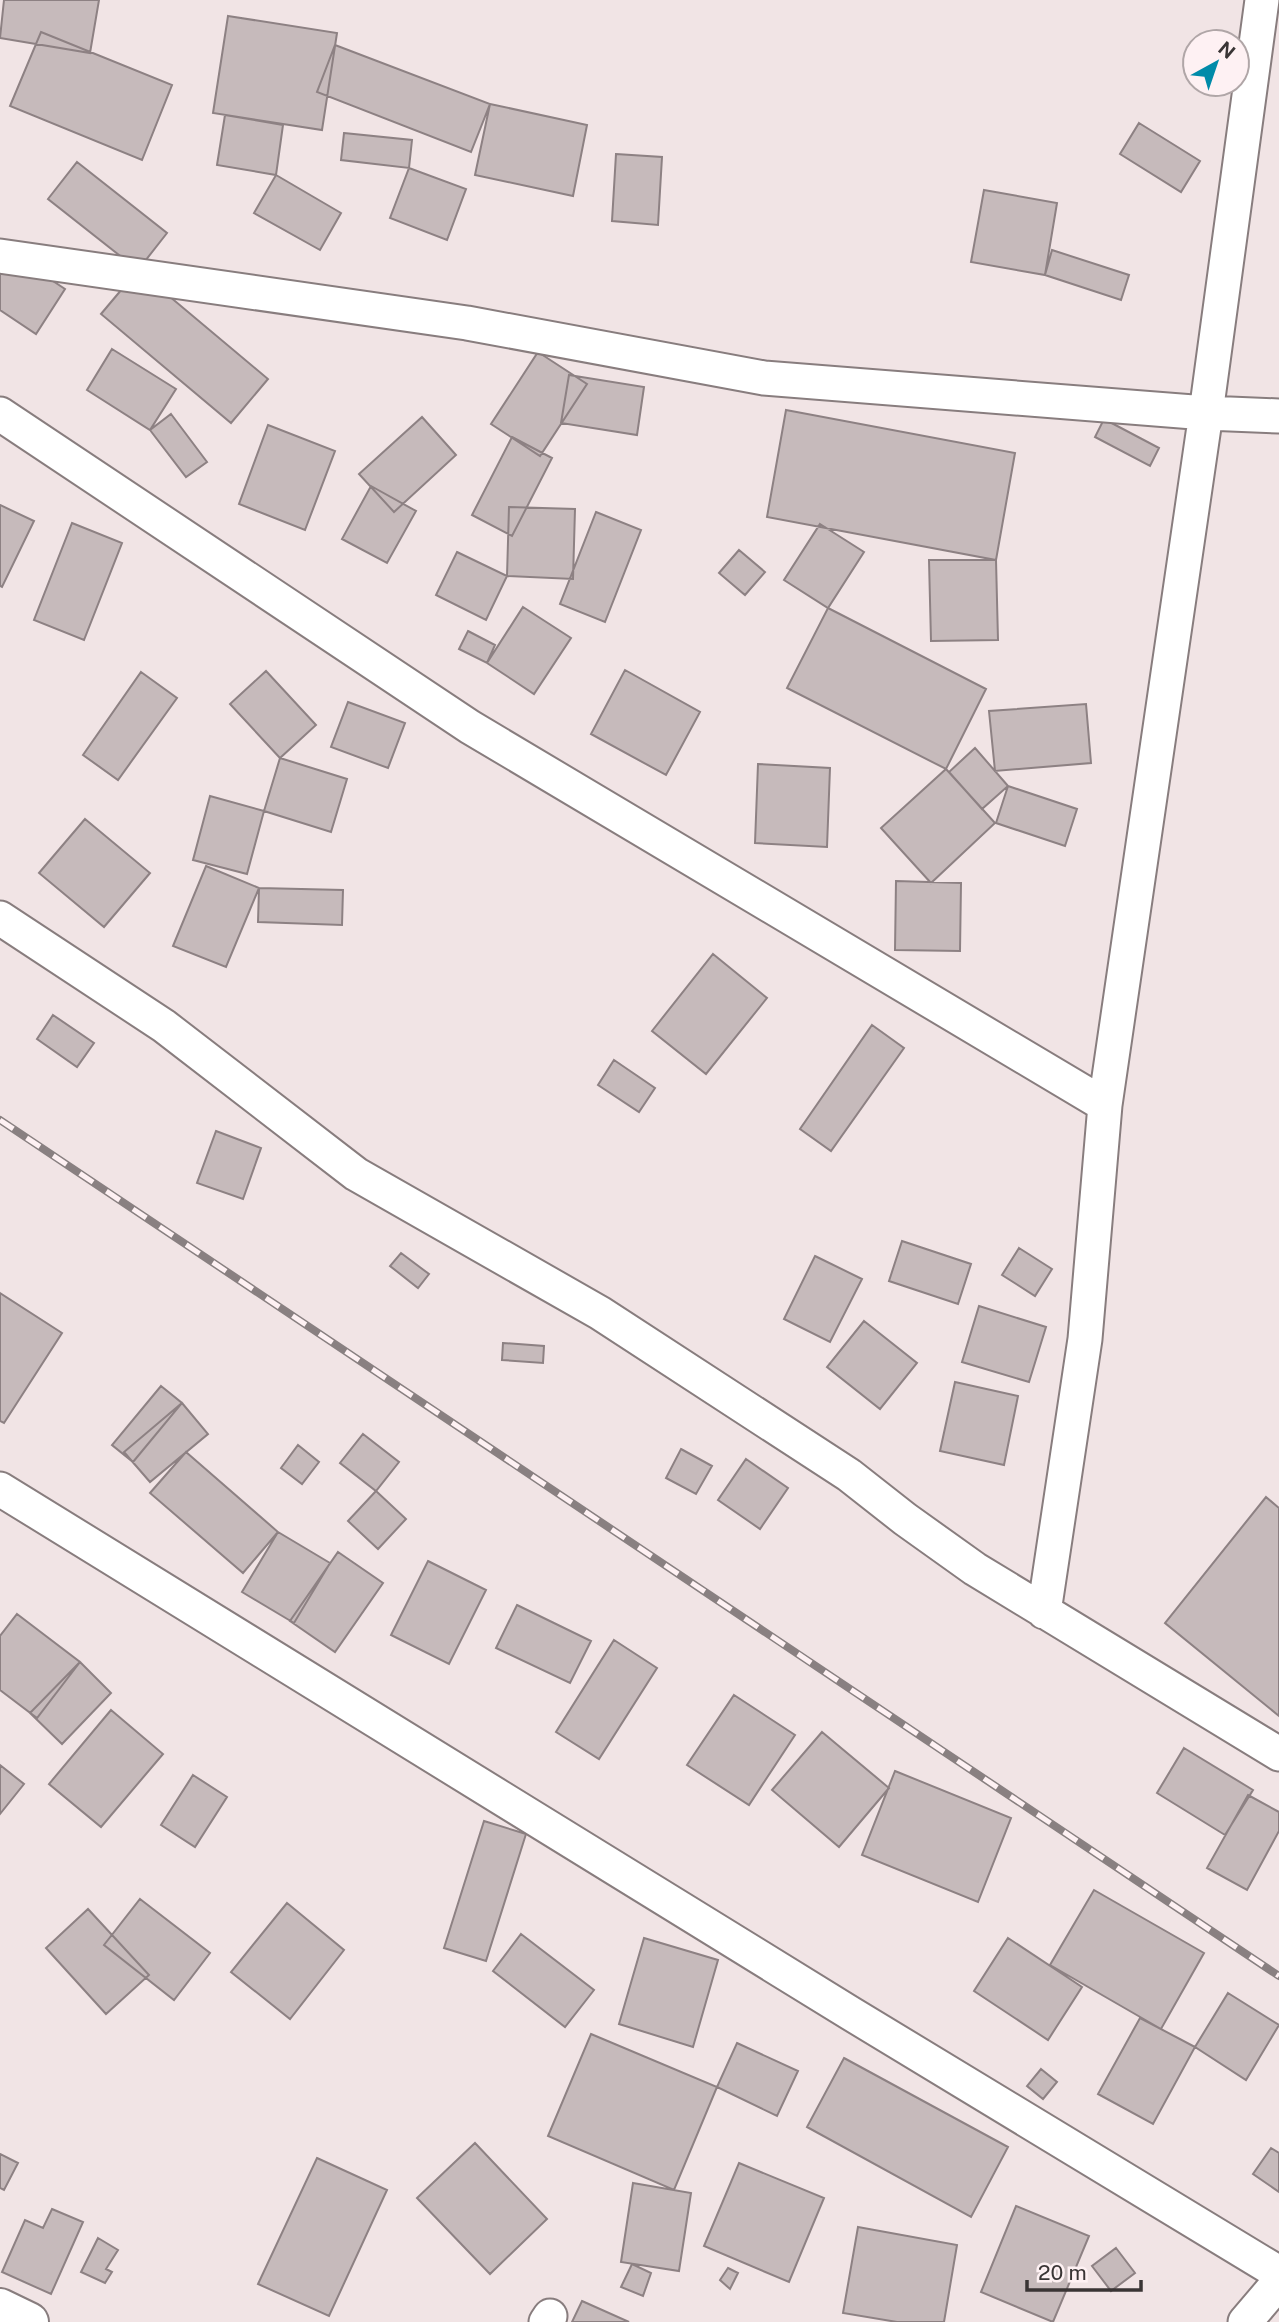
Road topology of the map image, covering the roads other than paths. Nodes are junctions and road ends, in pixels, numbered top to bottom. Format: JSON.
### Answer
{"nodes":[{"id":1,"x":1262,"y":0,"type":"edge"},
{"id":2,"x":0,"y":256,"type":"edge"},
{"id":3,"x":1206,"y":413,"type":"junction"},
{"id":4,"x":0,"y":414,"type":"edge"},
{"id":5,"x":1279,"y":416,"type":"edge"},
{"id":6,"x":0,"y":918,"type":"edge"},
{"id":7,"x":1105,"y":1105,"type":"junction"},
{"id":8,"x":0,"y":1489,"type":"edge"},
{"id":9,"x":1044,"y":1612,"type":"junction"},
{"id":10,"x":1279,"y":1755,"type":"edge"},
{"id":11,"x":1279,"y":2273,"type":"edge"},
{"id":12,"x":1279,"y":2282,"type":"edge"},
{"id":13,"x":0,"y":2308,"type":"edge"},
{"id":14,"x":29,"y":2322,"type":"edge"},
{"id":15,"x":1245,"y":2322,"type":"edge"}],
"edges":[{"from":1,"to":3,"type":"street"},
{"from":2,"to":3,"type":"street"},
{"from":3,"to":5,"type":"street"},
{"from":3,"to":7,"type":"street"},
{"from":4,"to":7,"type":"street"},
{"from":6,"to":9,"type":"street"},
{"from":7,"to":9,"type":"street"},
{"from":8,"to":11,"type":"street"},
{"from":9,"to":10,"type":"street"},
{"from":12,"to":15,"type":"street"},
{"from":13,"to":14,"type":"street"}]}
